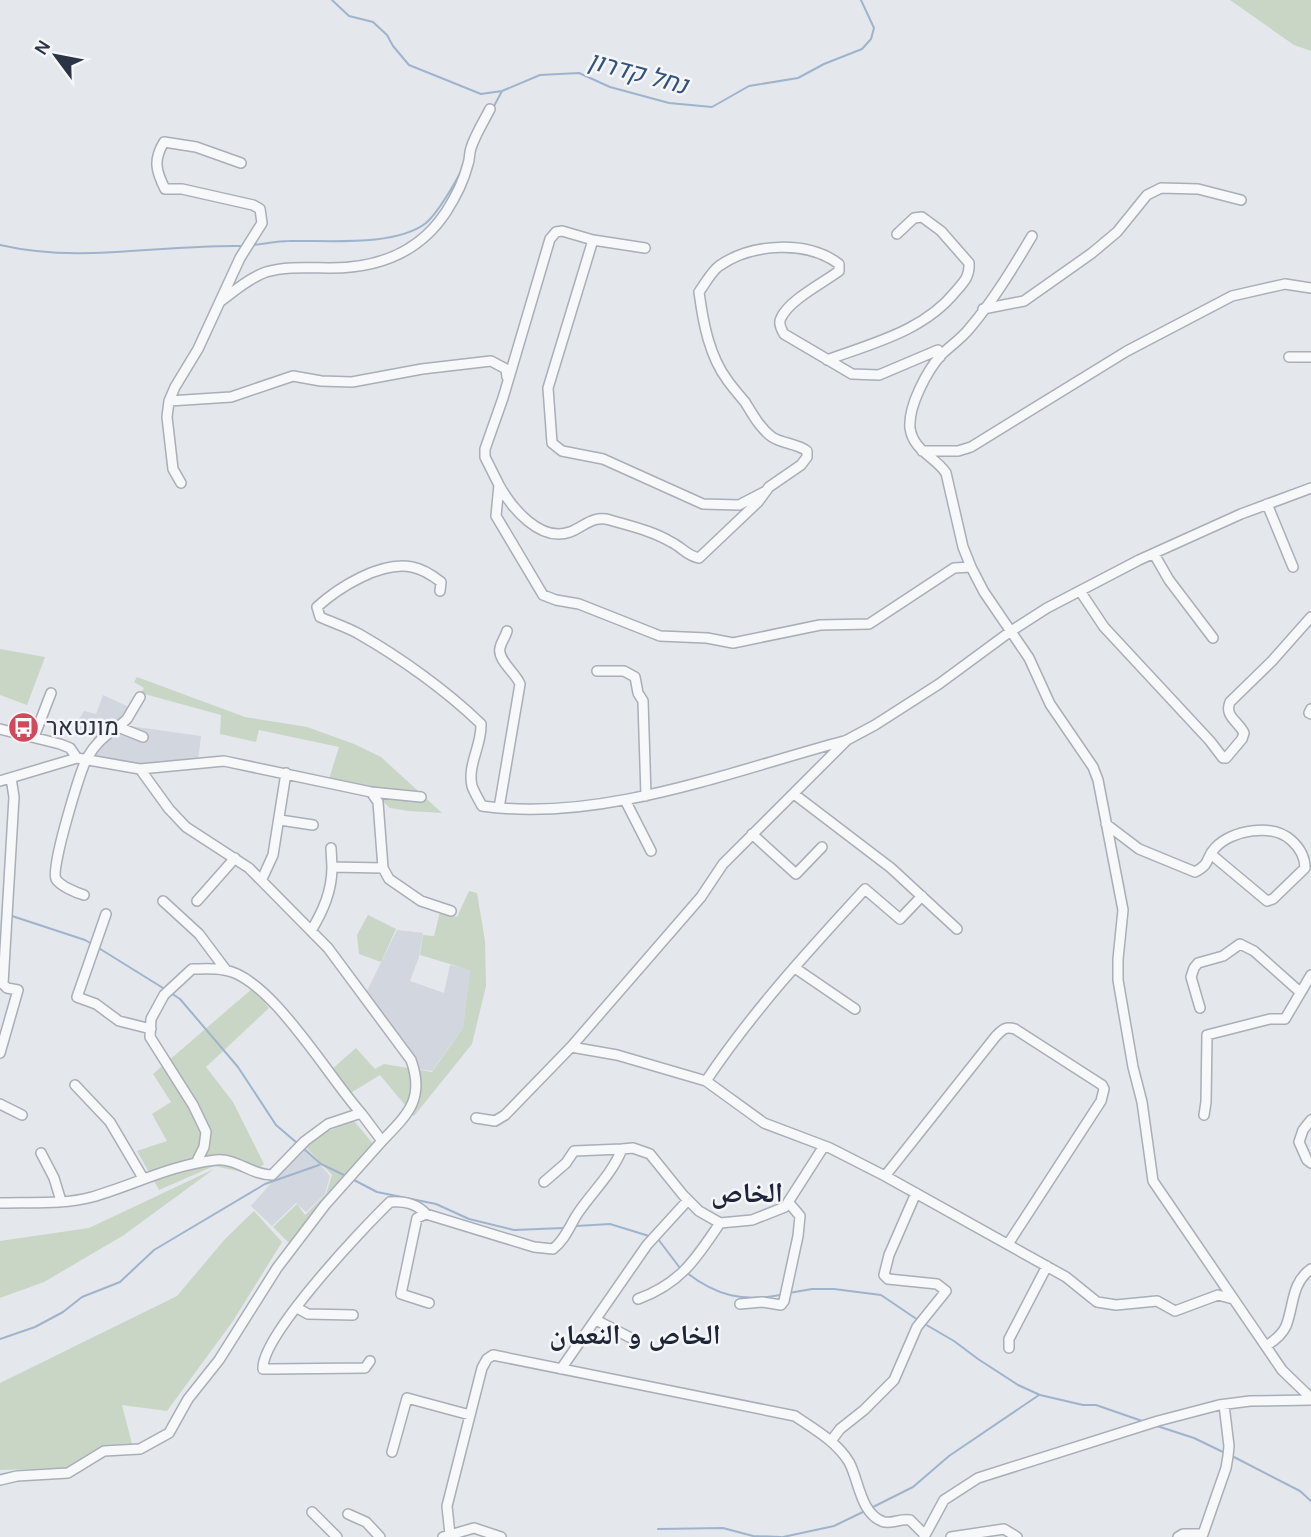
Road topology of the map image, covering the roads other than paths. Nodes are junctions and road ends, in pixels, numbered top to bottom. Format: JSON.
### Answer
{"nodes":[{"id":1,"x":490,"y":109,"type":"dead end"},
{"id":2,"x":241,"y":163,"type":"dead end"},
{"id":3,"x":1241,"y":200,"type":"dead end"},
{"id":4,"x":897,"y":234,"type":"dead end"},
{"id":5,"x":1032,"y":236,"type":"dead end"},
{"id":6,"x":593,"y":240,"type":"junction"},
{"id":7,"x":645,"y":248,"type":"dead end"},
{"id":8,"x":1311,"y":288,"type":"edge"},
{"id":9,"x":220,"y":302,"type":"junction"},
{"id":10,"x":983,"y":309,"type":"junction"},
{"id":11,"x":940,"y":357,"type":"junction"},
{"id":12,"x":1289,"y":357,"type":"dead end"},
{"id":13,"x":1311,"y":357,"type":"edge"},
{"id":14,"x":827,"y":360,"type":"junction"},
{"id":15,"x":508,"y":382,"type":"junction"},
{"id":16,"x":169,"y":401,"type":"junction"},
{"id":17,"x":922,"y":451,"type":"junction"},
{"id":18,"x":181,"y":483,"type":"dead end"},
{"id":19,"x":499,"y":485,"type":"junction"},
{"id":20,"x":1311,"y":488,"type":"edge"},
{"id":21,"x":766,"y":491,"type":"junction"},
{"id":22,"x":1267,"y":504,"type":"junction"},
{"id":23,"x":1154,"y":554,"type":"junction"},
{"id":24,"x":971,"y":567,"type":"junction"},
{"id":25,"x":1293,"y":567,"type":"dead end"},
{"id":26,"x":440,"y":591,"type":"dead end"},
{"id":27,"x":1080,"y":592,"type":"junction"},
{"id":28,"x":1311,"y":617,"type":"edge"},
{"id":29,"x":506,"y":631,"type":"dead end"},
{"id":30,"x":1011,"y":631,"type":"junction"},
{"id":31,"x":1213,"y":638,"type":"dead end"},
{"id":32,"x":597,"y":671,"type":"dead end"},
{"id":33,"x":51,"y":692,"type":"dead end"},
{"id":34,"x":140,"y":697,"type":"dead end"},
{"id":35,"x":117,"y":727,"type":"junction"},
{"id":36,"x":0,"y":729,"type":"edge"},
{"id":37,"x":34,"y":737,"type":"junction"},
{"id":38,"x":143,"y":737,"type":"dead end"},
{"id":39,"x":847,"y":740,"type":"junction"},
{"id":40,"x":81,"y":759,"type":"junction"},
{"id":41,"x":140,"y":769,"type":"junction"},
{"id":42,"x":286,"y":774,"type":"junction"},
{"id":43,"x":10,"y":778,"type":"junction"},
{"id":44,"x":0,"y":781,"type":"edge"},
{"id":45,"x":371,"y":792,"type":"junction"},
{"id":46,"x":794,"y":794,"type":"junction"},
{"id":47,"x":646,"y":796,"type":"junction"},
{"id":48,"x":421,"y":797,"type":"dead end"},
{"id":49,"x":625,"y":800,"type":"junction"},
{"id":50,"x":499,"y":808,"type":"junction"},
{"id":51,"x":280,"y":820,"type":"junction"},
{"id":52,"x":1106,"y":824,"type":"junction"},
{"id":53,"x":313,"y":825,"type":"dead end"},
{"id":54,"x":752,"y":834,"type":"junction"},
{"id":55,"x":12,"y":837,"type":"junction"},
{"id":56,"x":0,"y":838,"type":"edge"},
{"id":57,"x":822,"y":847,"type":"dead end"},
{"id":58,"x":331,"y":848,"type":"dead end"},
{"id":59,"x":651,"y":851,"type":"dead end"},
{"id":60,"x":1212,"y":855,"type":"junction"},
{"id":61,"x":235,"y":858,"type":"junction"},
{"id":62,"x":332,"y":867,"type":"junction"},
{"id":63,"x":383,"y":868,"type":"junction"},
{"id":64,"x":1308,"y":869,"type":"edge"},
{"id":65,"x":262,"y":880,"type":"junction"},
{"id":66,"x":84,"y":895,"type":"dead end"},
{"id":67,"x":922,"y":896,"type":"junction"},
{"id":68,"x":163,"y":901,"type":"dead end"},
{"id":69,"x":197,"y":901,"type":"dead end"},
{"id":70,"x":451,"y":911,"type":"dead end"},
{"id":71,"x":106,"y":914,"type":"dead end"},
{"id":72,"x":957,"y":929,"type":"dead end"},
{"id":73,"x":311,"y":931,"type":"junction"},
{"id":74,"x":795,"y":968,"type":"junction"},
{"id":75,"x":226,"y":970,"type":"junction"},
{"id":76,"x":1311,"y":975,"type":"edge"},
{"id":77,"x":1305,"y":991,"type":"edge"},
{"id":78,"x":1200,"y":1008,"type":"dead end"},
{"id":79,"x":855,"y":1009,"type":"dead end"},
{"id":80,"x":151,"y":1029,"type":"junction"},
{"id":81,"x":571,"y":1047,"type":"junction"},
{"id":82,"x":0,"y":1053,"type":"edge"},
{"id":83,"x":706,"y":1081,"type":"junction"},
{"id":84,"x":75,"y":1085,"type":"dead end"},
{"id":85,"x":0,"y":1104,"type":"edge"},
{"id":86,"x":361,"y":1113,"type":"junction"},
{"id":87,"x":22,"y":1115,"type":"dead end"},
{"id":88,"x":1204,"y":1115,"type":"dead end"},
{"id":89,"x":476,"y":1118,"type":"dead end"},
{"id":90,"x":1311,"y":1121,"type":"edge"},
{"id":91,"x":382,"y":1141,"type":"junction"},
{"id":92,"x":824,"y":1146,"type":"junction"},
{"id":93,"x":622,"y":1149,"type":"junction"},
{"id":94,"x":41,"y":1153,"type":"dead end"},
{"id":95,"x":196,"y":1163,"type":"junction"},
{"id":96,"x":1311,"y":1163,"type":"edge"},
{"id":97,"x":885,"y":1176,"type":"junction"},
{"id":98,"x":143,"y":1178,"type":"junction"},
{"id":99,"x":544,"y":1182,"type":"dead end"},
{"id":100,"x":916,"y":1193,"type":"junction"},
{"id":101,"x":688,"y":1200,"type":"junction"},
{"id":102,"x":61,"y":1201,"type":"junction"},
{"id":103,"x":0,"y":1203,"type":"edge"},
{"id":104,"x":789,"y":1203,"type":"junction"},
{"id":105,"x":426,"y":1214,"type":"junction"},
{"id":106,"x":720,"y":1223,"type":"junction"},
{"id":107,"x":1008,"y":1244,"type":"junction"},
{"id":108,"x":1048,"y":1266,"type":"junction"},
{"id":109,"x":1311,"y":1269,"type":"edge"},
{"id":110,"x":638,"y":1299,"type":"dead end"},
{"id":111,"x":1234,"y":1300,"type":"junction"},
{"id":112,"x":429,"y":1303,"type":"dead end"},
{"id":113,"x":740,"y":1304,"type":"dead end"},
{"id":114,"x":297,"y":1308,"type":"junction"},
{"id":115,"x":353,"y":1315,"type":"dead end"},
{"id":116,"x":596,"y":1320,"type":"junction"},
{"id":117,"x":629,"y":1337,"type":"dead end"},
{"id":118,"x":1266,"y":1346,"type":"junction"},
{"id":119,"x":1009,"y":1348,"type":"dead end"},
{"id":120,"x":370,"y":1361,"type":"dead end"},
{"id":121,"x":561,"y":1369,"type":"junction"},
{"id":122,"x":1311,"y":1399,"type":"edge"},
{"id":123,"x":1224,"y":1405,"type":"junction"},
{"id":124,"x":470,"y":1415,"type":"junction"},
{"id":125,"x":831,"y":1441,"type":"junction"},
{"id":126,"x":392,"y":1452,"type":"dead end"},
{"id":127,"x":0,"y":1480,"type":"edge"},
{"id":128,"x":312,"y":1512,"type":"dead end"},
{"id":129,"x":348,"y":1514,"type":"dead end"},
{"id":130,"x":447,"y":1536,"type":"edge"},
{"id":131,"x":925,"y":1536,"type":"edge"},
{"id":132,"x":337,"y":1537,"type":"edge"},
{"id":133,"x":380,"y":1537,"type":"edge"},
{"id":134,"x":501,"y":1537,"type":"edge"},
{"id":135,"x":951,"y":1537,"type":"edge"},
{"id":136,"x":1017,"y":1537,"type":"edge"},
{"id":137,"x":1178,"y":1537,"type":"edge"}],
"edges":[{"from":1,"to":9,"type":"street"},
{"from":2,"to":9,"type":"street"},
{"from":3,"to":10,"type":"street"},
{"from":4,"to":14,"type":"street"},
{"from":5,"to":10,"type":"street"},
{"from":6,"to":7,"type":"street"},
{"from":6,"to":15,"type":"street"},
{"from":6,"to":21,"type":"street"},
{"from":8,"to":17,"type":"street"},
{"from":9,"to":16,"type":"street"},
{"from":10,"to":11,"type":"street"},
{"from":11,"to":14,"type":"street"},
{"from":11,"to":17,"type":"street"},
{"from":12,"to":13,"type":"street"},
{"from":14,"to":21,"type":"street"},
{"from":15,"to":16,"type":"street"},
{"from":15,"to":19,"type":"street"},
{"from":16,"to":18,"type":"street"},
{"from":17,"to":24,"type":"street"},
{"from":19,"to":21,"type":"street"},
{"from":19,"to":24,"type":"street"},
{"from":20,"to":22,"type":"street"},
{"from":22,"to":23,"type":"street"},
{"from":22,"to":25,"type":"street"},
{"from":23,"to":27,"type":"street"},
{"from":23,"to":31,"type":"street"},
{"from":24,"to":30,"type":"street"},
{"from":26,"to":50,"type":"street"},
{"from":27,"to":28,"type":"street"},
{"from":27,"to":30,"type":"street"},
{"from":29,"to":50,"type":"street"},
{"from":30,"to":39,"type":"street"},
{"from":30,"to":52,"type":"street"},
{"from":32,"to":47,"type":"street"},
{"from":33,"to":37,"type":"street"},
{"from":34,"to":35,"type":"street"},
{"from":35,"to":38,"type":"street"},
{"from":35,"to":40,"type":"street"},
{"from":36,"to":37,"type":"street"},
{"from":37,"to":40,"type":"street"},
{"from":39,"to":46,"type":"street"},
{"from":39,"to":47,"type":"street"},
{"from":40,"to":41,"type":"street"},
{"from":40,"to":43,"type":"street"},
{"from":40,"to":66,"type":"street"},
{"from":41,"to":42,"type":"street"},
{"from":41,"to":61,"type":"street"},
{"from":42,"to":45,"type":"street"},
{"from":42,"to":51,"type":"street"},
{"from":43,"to":44,"type":"street"},
{"from":43,"to":55,"type":"street"},
{"from":45,"to":48,"type":"street"},
{"from":45,"to":63,"type":"street"},
{"from":46,"to":54,"type":"street"},
{"from":46,"to":67,"type":"street"},
{"from":47,"to":49,"type":"street"},
{"from":49,"to":50,"type":"street"},
{"from":49,"to":59,"type":"street"},
{"from":51,"to":53,"type":"street"},
{"from":51,"to":65,"type":"street"},
{"from":52,"to":60,"type":"street"},
{"from":52,"to":111,"type":"street"},
{"from":54,"to":57,"type":"street"},
{"from":54,"to":81,"type":"street"},
{"from":55,"to":56,"type":"street"},
{"from":55,"to":82,"type":"street"},
{"from":58,"to":62,"type":"street"},
{"from":60,"to":64,"type":"street"},
{"from":60,"to":64,"type":"street"},
{"from":61,"to":65,"type":"street"},
{"from":61,"to":69,"type":"street"},
{"from":62,"to":63,"type":"street"},
{"from":62,"to":73,"type":"street"},
{"from":63,"to":70,"type":"street"},
{"from":65,"to":73,"type":"street"},
{"from":67,"to":72,"type":"street"},
{"from":67,"to":74,"type":"street"},
{"from":68,"to":75,"type":"street"},
{"from":71,"to":80,"type":"street"},
{"from":73,"to":91,"type":"street"},
{"from":74,"to":79,"type":"street"},
{"from":74,"to":83,"type":"street"},
{"from":75,"to":80,"type":"street"},
{"from":75,"to":86,"type":"street"},
{"from":76,"to":77,"type":"street"},
{"from":77,"to":78,"type":"street"},
{"from":77,"to":88,"type":"street"},
{"from":80,"to":95,"type":"street"},
{"from":81,"to":83,"type":"street"},
{"from":81,"to":89,"type":"street"},
{"from":83,"to":92,"type":"street"},
{"from":84,"to":98,"type":"street"},
{"from":85,"to":87,"type":"street"},
{"from":86,"to":91,"type":"street"},
{"from":86,"to":95,"type":"street"},
{"from":90,"to":96,"type":"street"},
{"from":91,"to":127,"type":"street"},
{"from":92,"to":97,"type":"street"},
{"from":92,"to":104,"type":"street"},
{"from":93,"to":99,"type":"street"},
{"from":93,"to":101,"type":"street"},
{"from":93,"to":105,"type":"street"},
{"from":94,"to":102,"type":"street"},
{"from":95,"to":98,"type":"street"},
{"from":97,"to":100,"type":"street"},
{"from":97,"to":107,"type":"street"},
{"from":98,"to":102,"type":"street"},
{"from":100,"to":107,"type":"street"},
{"from":100,"to":125,"type":"street"},
{"from":101,"to":106,"type":"street"},
{"from":101,"to":116,"type":"street"},
{"from":102,"to":103,"type":"street"},
{"from":104,"to":106,"type":"street"},
{"from":104,"to":113,"type":"street"},
{"from":105,"to":112,"type":"street"},
{"from":105,"to":114,"type":"street"},
{"from":106,"to":110,"type":"street"},
{"from":107,"to":108,"type":"street"},
{"from":108,"to":111,"type":"street"},
{"from":108,"to":119,"type":"street"},
{"from":109,"to":118,"type":"street"},
{"from":111,"to":118,"type":"street"},
{"from":114,"to":115,"type":"street"},
{"from":114,"to":120,"type":"street"},
{"from":116,"to":117,"type":"street"},
{"from":116,"to":121,"type":"street"},
{"from":118,"to":122,"type":"street"},
{"from":121,"to":124,"type":"street"},
{"from":121,"to":125,"type":"street"},
{"from":122,"to":123,"type":"street"},
{"from":123,"to":131,"type":"street"},
{"from":123,"to":137,"type":"street"},
{"from":124,"to":126,"type":"street"},
{"from":124,"to":130,"type":"street"},
{"from":125,"to":131,"type":"street"},
{"from":128,"to":132,"type":"street"},
{"from":129,"to":133,"type":"street"},
{"from":130,"to":134,"type":"street"},
{"from":135,"to":136,"type":"street"}]}
